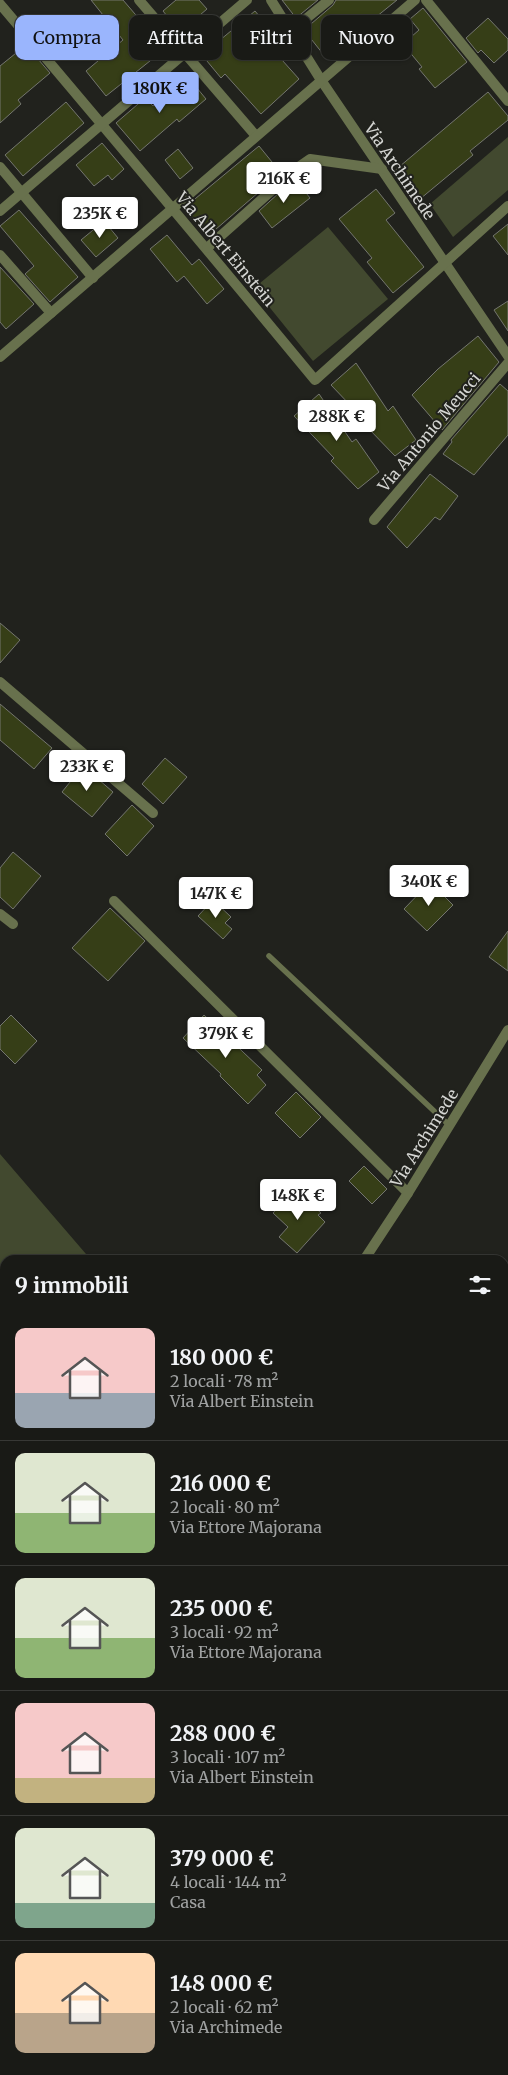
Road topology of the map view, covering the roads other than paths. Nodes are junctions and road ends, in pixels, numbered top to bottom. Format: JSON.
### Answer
{"nodes":[{"id":1,"x":138,"y":0,"type":"edge"},
{"id":2,"x":247,"y":0,"type":"edge"},
{"id":3,"x":271,"y":0,"type":"edge"},
{"id":4,"x":329,"y":0,"type":"edge"},
{"id":5,"x":415,"y":0,"type":"edge"},
{"id":6,"x":426,"y":0,"type":"edge"},
{"id":7,"x":0,"y":4,"type":"edge"},
{"id":8,"x":151,"y":15,"type":"edge"},
{"id":9,"x":281,"y":15,"type":"edge"},
{"id":10,"x":311,"y":15,"type":"edge"},
{"id":11,"x":222,"y":21,"type":"edge"},
{"id":12,"x":177,"y":60,"type":"edge"},
{"id":13,"x":189,"y":60,"type":"edge"},
{"id":14,"x":309,"y":60,"type":"edge"},
{"id":15,"x":321,"y":80,"type":"junction"},
{"id":16,"x":508,"y":101,"type":"edge"},
{"id":17,"x":101,"y":125,"type":"junction"},
{"id":18,"x":256,"y":136,"type":"junction"},
{"id":19,"x":0,"y":167,"type":"edge"},
{"id":20,"x":382,"y":169,"type":"junction"},
{"id":21,"x":22,"y":193,"type":"junction"},
{"id":22,"x":508,"y":206,"type":"edge"},
{"id":23,"x":174,"y":208,"type":"junction"},
{"id":24,"x":0,"y":211,"type":"edge"},
{"id":25,"x":207,"y":248,"type":"junction"},
{"id":26,"x":0,"y":255,"type":"edge"},
{"id":27,"x":444,"y":264,"type":"junction"},
{"id":28,"x":93,"y":278,"type":"junction"},
{"id":29,"x":51,"y":313,"type":"junction"},
{"id":30,"x":0,"y":341,"type":"edge"},
{"id":31,"x":4,"y":353,"type":"edge"},
{"id":32,"x":508,"y":356,"type":"edge"},
{"id":33,"x":508,"y":363,"type":"edge"},
{"id":34,"x":374,"y":520,"type":"dead end"},
{"id":35,"x":0,"y":682,"type":"edge"},
{"id":36,"x":153,"y":812,"type":"dead end"},
{"id":37,"x":114,"y":901,"type":"dead end"},
{"id":38,"x":0,"y":914,"type":"edge"},
{"id":39,"x":13,"y":924,"type":"dead end"},
{"id":40,"x":270,"y":956,"type":"dead end"},
{"id":41,"x":508,"y":1030,"type":"edge"},
{"id":42,"x":450,"y":1126,"type":"junction"},
{"id":43,"x":408,"y":1193,"type":"junction"},
{"id":44,"x":367,"y":1255,"type":"edge"}],
"edges":[{"from":1,"to":8,"type":"street"},
{"from":2,"to":11,"type":"street"},
{"from":3,"to":9,"type":"street","name":"Via Archimede"},
{"from":4,"to":10,"type":"street"},
{"from":5,"to":15,"type":"street"},
{"from":6,"to":16,"type":"street"},
{"from":7,"to":17,"type":"street","name":"Via Albert Einstein"},
{"from":12,"to":17,"type":"street"},
{"from":13,"to":18,"type":"street"},
{"from":14,"to":15,"type":"street","name":"Via Archimede"},
{"from":15,"to":18,"type":"street"},
{"from":15,"to":20,"type":"street","name":"Via Archimede"},
{"from":17,"to":21,"type":"street"},
{"from":17,"to":23,"type":"street","name":"Via Albert Einstein"},
{"from":18,"to":23,"type":"street"},
{"from":19,"to":21,"type":"street"},
{"from":20,"to":25,"type":"street"},
{"from":20,"to":27,"type":"street","name":"Via Archimede"},
{"from":21,"to":24,"type":"street"},
{"from":21,"to":28,"type":"street"},
{"from":22,"to":27,"type":"street"},
{"from":23,"to":25,"type":"street","name":"Via Albert Einstein"},
{"from":23,"to":28,"type":"street"},
{"from":25,"to":27,"type":"street","name":"Via Albert Einstein"},
{"from":26,"to":29,"type":"street"},
{"from":27,"to":32,"type":"street","name":"Via Archimede"},
{"from":28,"to":29,"type":"street"},
{"from":29,"to":31,"type":"street"},
{"from":30,"to":31,"type":"street"},
{"from":33,"to":34,"type":"street","name":"Via Antonio Meucci"},
{"from":35,"to":36,"type":"street"},
{"from":37,"to":43,"type":"street"},
{"from":38,"to":39,"type":"street"},
{"from":40,"to":42,"type":"lane"},
{"from":41,"to":42,"type":"street","name":"Via Archimede"},
{"from":42,"to":43,"type":"street","name":"Via Archimede"},
{"from":43,"to":44,"type":"street","name":"Via Archimede"}]}
